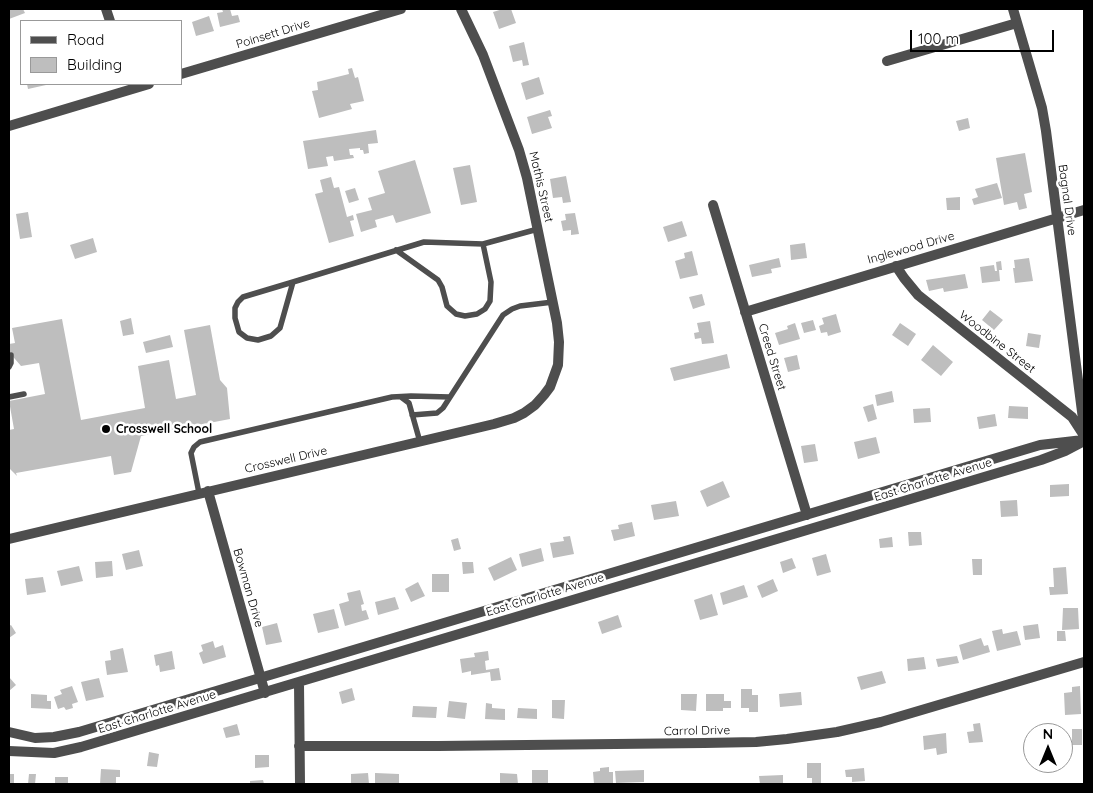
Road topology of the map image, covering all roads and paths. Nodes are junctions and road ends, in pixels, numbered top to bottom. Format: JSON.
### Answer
{"nodes":[{"id":1,"x":402,"y":9,"type":"edge"},
{"id":2,"x":461,"y":9,"type":"edge"},
{"id":3,"x":1013,"y":9,"type":"edge"},
{"id":4,"x":1017,"y":23,"type":"junction"},
{"id":5,"x":887,"y":61,"type":"dead end"},
{"id":6,"x":182,"y":74,"type":"edge"},
{"id":7,"x":130,"y":86,"type":"edge"},
{"id":8,"x":9,"y":126,"type":"edge"},
{"id":9,"x":713,"y":205,"type":"dead end"},
{"id":10,"x":1084,"y":210,"type":"edge"},
{"id":11,"x":1057,"y":218,"type":"junction"},
{"id":12,"x":538,"y":229,"type":"junction"},
{"id":13,"x":483,"y":244,"type":"junction"},
{"id":14,"x":396,"y":250,"type":"junction"},
{"id":15,"x":896,"y":266,"type":"junction"},
{"id":16,"x":293,"y":282,"type":"junction"},
{"id":17,"x":553,"y":302,"type":"junction"},
{"id":18,"x":745,"y":312,"type":"junction"},
{"id":19,"x":11,"y":354,"type":"dead end"},
{"id":20,"x":9,"y":367,"type":"edge"},
{"id":21,"x":553,"y":380,"type":"joint"},
{"id":22,"x":24,"y":394,"type":"dead end"},
{"id":23,"x":9,"y":397,"type":"edge"},
{"id":24,"x":450,"y":397,"type":"junction"},
{"id":25,"x":401,"y":398,"type":"junction"},
{"id":26,"x":412,"y":415,"type":"junction"},
{"id":27,"x":1084,"y":427,"type":"edge"},
{"id":28,"x":1084,"y":439,"type":"edge"},
{"id":29,"x":420,"y":442,"type":"junction"},
{"id":30,"x":203,"y":492,"type":"junction"},
{"id":31,"x":807,"y":515,"type":"junction"},
{"id":32,"x":9,"y":539,"type":"edge"},
{"id":33,"x":1084,"y":662,"type":"edge"},
{"id":34,"x":260,"y":677,"type":"junction"},
{"id":35,"x":299,"y":683,"type":"junction"},
{"id":36,"x":265,"y":693,"type":"junction"},
{"id":37,"x":9,"y":732,"type":"edge"},
{"id":38,"x":299,"y":746,"type":"junction"},
{"id":39,"x":9,"y":751,"type":"edge"},
{"id":40,"x":300,"y":784,"type":"edge"}],
"edges":[{"from":1,"to":6,"type":"street","name":"Poinsett Drive"},
{"from":2,"to":12,"type":"street","name":"Mathis Street"},
{"from":3,"to":4,"type":"street","name":"Bagnal Drive"},
{"from":4,"to":5,"type":"street"},
{"from":4,"to":11,"type":"street","name":"Bagnal Drive"},
{"from":7,"to":8,"type":"street"},
{"from":9,"to":18,"type":"street","name":"Creed Street"},
{"from":10,"to":11,"type":"street","name":"Inglewood Drive"},
{"from":11,"to":15,"type":"street","name":"Inglewood Drive"},
{"from":11,"to":27,"type":"street","name":"Bagnal Drive"},
{"from":12,"to":13,"type":"lane"},
{"from":12,"to":17,"type":"street","name":"Mathis Street"},
{"from":13,"to":14,"type":"lane"},
{"from":13,"to":14,"type":"lane"},
{"from":14,"to":16,"type":"lane"},
{"from":15,"to":18,"type":"street","name":"Inglewood Drive"},
{"from":15,"to":28,"type":"street","name":"Woodbine Street"},
{"from":16,"to":16,"type":"lane"},
{"from":17,"to":21,"type":"street","name":"Mathis Street"},
{"from":17,"to":24,"type":"lane"},
{"from":18,"to":31,"type":"street","name":"Creed Street"},
{"from":19,"to":20,"type":"lane"},
{"from":21,"to":29,"type":"street","name":"Crosswell Drive"},
{"from":22,"to":23,"type":"lane"},
{"from":24,"to":25,"type":"lane"},
{"from":24,"to":26,"type":"lane"},
{"from":25,"to":26,"type":"lane"},
{"from":25,"to":30,"type":"lane"},
{"from":26,"to":29,"type":"lane"},
{"from":28,"to":31,"type":"street","name":"East Charlotte Avenue"},
{"from":28,"to":35,"type":"street","name":"East Charlotte Avenue"},
{"from":29,"to":30,"type":"street","name":"Crosswell Drive"},
{"from":30,"to":32,"type":"street","name":"Crosswell Drive"},
{"from":30,"to":34,"type":"street","name":"Bowman Drive"},
{"from":31,"to":34,"type":"street","name":"East Charlotte Avenue"},
{"from":33,"to":38,"type":"street","name":"Carrol Drive"},
{"from":34,"to":36,"type":"street","name":"Bowman Drive"},
{"from":34,"to":37,"type":"street","name":"East Charlotte Avenue"},
{"from":35,"to":36,"type":"street","name":"East Charlotte Avenue"},
{"from":35,"to":38,"type":"street"},
{"from":36,"to":39,"type":"street","name":"East Charlotte Avenue"},
{"from":38,"to":40,"type":"street"}]}
